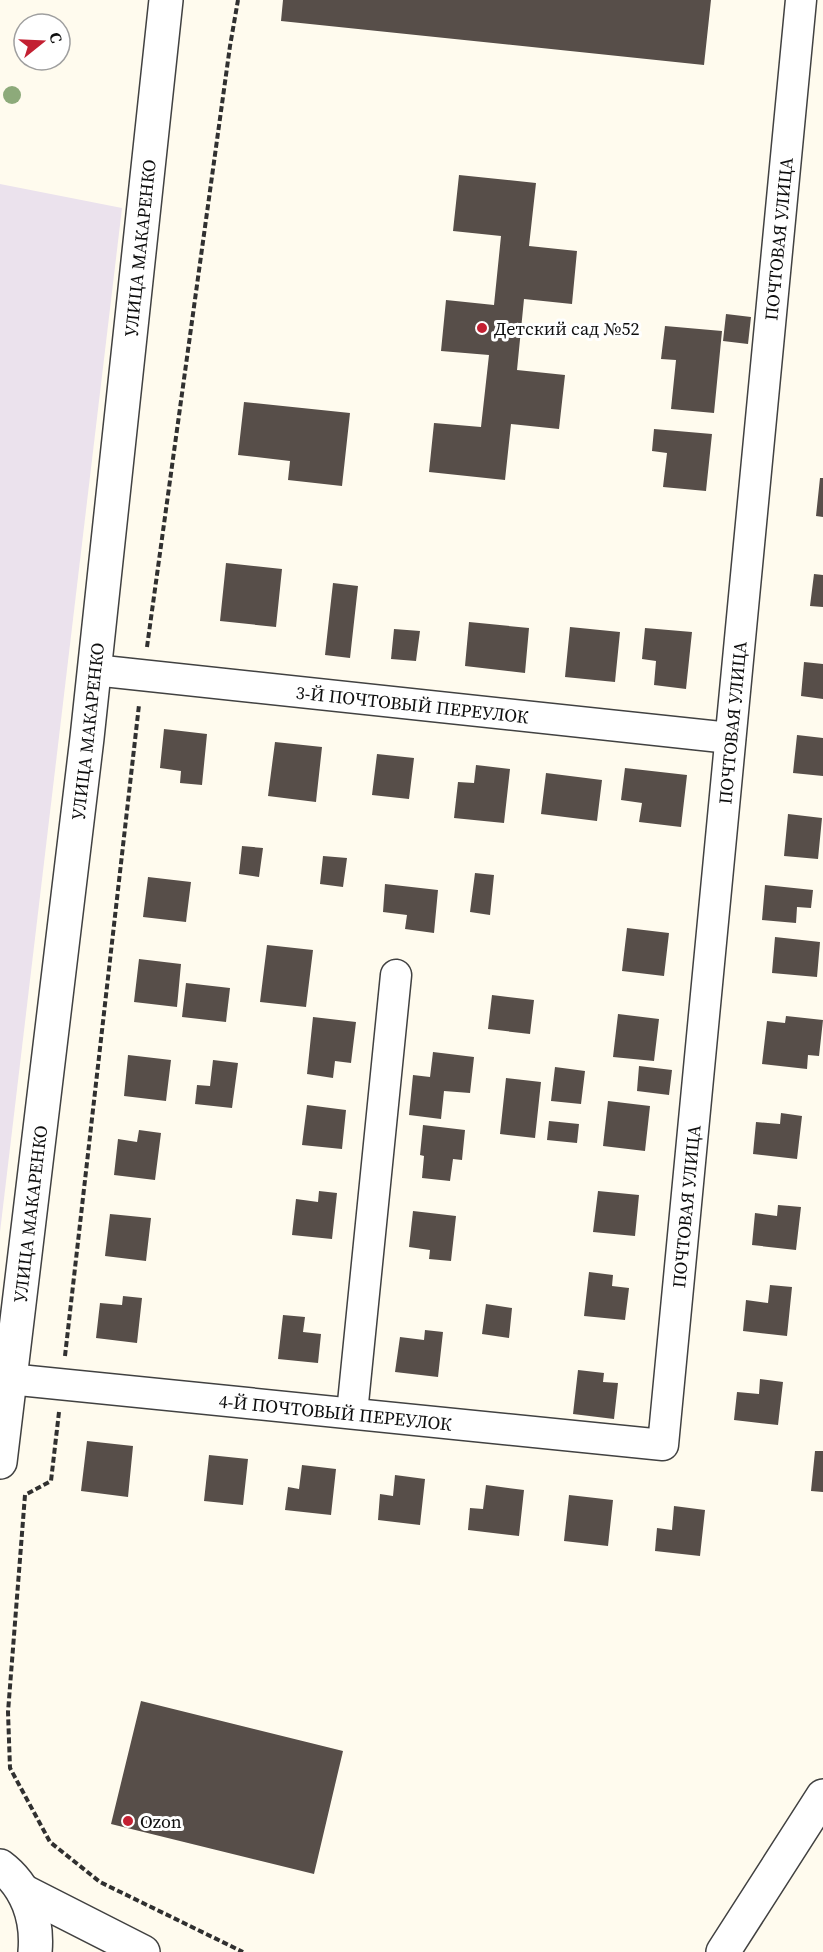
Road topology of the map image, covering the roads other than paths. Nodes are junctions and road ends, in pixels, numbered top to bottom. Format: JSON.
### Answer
{"nodes":[{"id":1,"x":166,"y":0,"type":"edge"},
{"id":2,"x":801,"y":0,"type":"edge"},
{"id":3,"x":94,"y":670,"type":"junction"},
{"id":4,"x":730,"y":738,"type":"junction"},
{"id":5,"x":396,"y":975,"type":"dead end"},
{"id":6,"x":9,"y":1379,"type":"junction"},
{"id":7,"x":352,"y":1413,"type":"junction"},
{"id":8,"x":663,"y":1445,"type":"joint"},
{"id":9,"x":0,"y":1462,"type":"edge"},
{"id":10,"x":823,"y":1796,"type":"edge"},
{"id":11,"x":0,"y":1848,"type":"edge"},
{"id":12,"x":14,"y":1880,"type":"edge"},
{"id":13,"x":36,"y":1952,"type":"edge"},
{"id":14,"x":142,"y":1952,"type":"edge"},
{"id":15,"x":723,"y":1952,"type":"edge"}],
"edges":[{"from":1,"to":3,"type":"street","name":"УЛИЦА МАКАРЕНКО"},
{"from":2,"to":4,"type":"street","name":"ПОЧТОВАЯ УЛИЦА"},
{"from":3,"to":4,"type":"street","name":"3-Й ПОЧТОВЫЙ ПЕРЕУЛОК"},
{"from":3,"to":6,"type":"street","name":"УЛИЦА МАКАРЕНКО"},
{"from":4,"to":8,"type":"street","name":"ПОЧТОВАЯ УЛИЦА"},
{"from":5,"to":7,"type":"street"},
{"from":6,"to":7,"type":"street","name":"4-Й ПОЧТОВЫЙ ПЕРЕУЛОК"},
{"from":6,"to":9,"type":"street","name":"УЛИЦА МАКАРЕНКО"},
{"from":7,"to":8,"type":"street","name":"4-Й ПОЧТОВЫЙ ПЕРЕУЛОК"},
{"from":10,"to":15,"type":"street"},
{"from":11,"to":12,"type":"street"},
{"from":12,"to":13,"type":"street"},
{"from":12,"to":14,"type":"street"}]}
